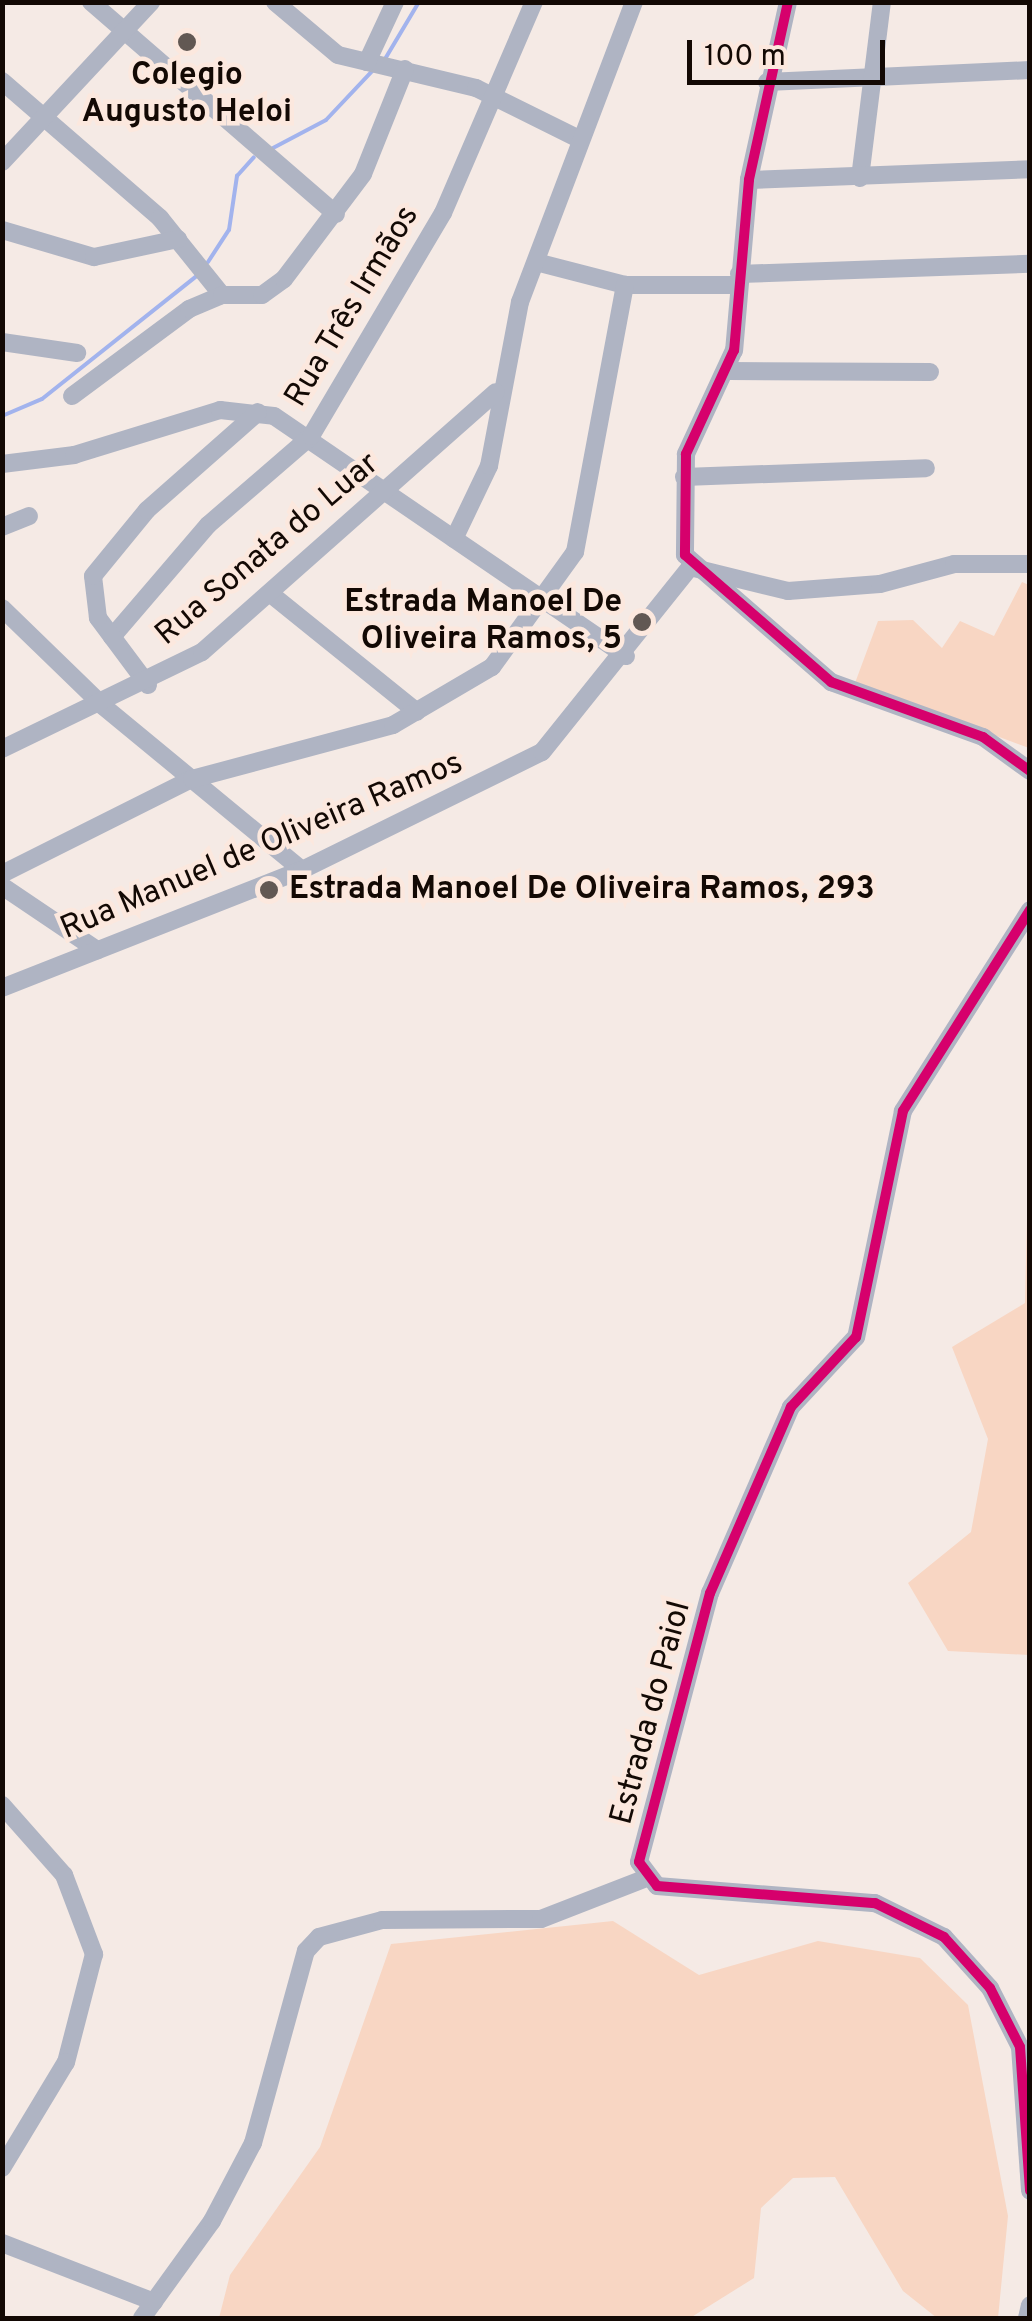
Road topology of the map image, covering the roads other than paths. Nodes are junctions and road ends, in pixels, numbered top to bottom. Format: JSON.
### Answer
{"nodes":[{"id":1,"x":91,"y":2,"type":"edge"},
{"id":2,"x":152,"y":2,"type":"edge"},
{"id":3,"x":275,"y":2,"type":"edge"},
{"id":4,"x":394,"y":2,"type":"edge"},
{"id":5,"x":534,"y":2,"type":"edge"},
{"id":6,"x":634,"y":2,"type":"edge"},
{"id":7,"x":788,"y":2,"type":"edge"},
{"id":8,"x":882,"y":2,"type":"edge"},
{"id":9,"x":126,"y":32,"type":"junction"},
{"id":10,"x":370,"y":62,"type":"junction"},
{"id":11,"x":403,"y":69,"type":"junction"},
{"id":12,"x":1030,"y":70,"type":"edge"},
{"id":13,"x":2,"y":81,"type":"edge"},
{"id":14,"x":767,"y":82,"type":"junction"},
{"id":15,"x":871,"y":82,"type":"junction"},
{"id":16,"x":492,"y":100,"type":"junction"},
{"id":17,"x":45,"y":119,"type":"junction"},
{"id":18,"x":577,"y":138,"type":"junction"},
{"id":19,"x":2,"y":162,"type":"edge"},
{"id":20,"x":1030,"y":169,"type":"edge"},
{"id":21,"x":860,"y":178,"type":"junction"},
{"id":22,"x":748,"y":180,"type":"junction"},
{"id":23,"x":336,"y":214,"type":"junction"},
{"id":24,"x":5,"y":231,"type":"edge"},
{"id":25,"x":178,"y":239,"type":"junction"},
{"id":26,"x":536,"y":262,"type":"junction"},
{"id":27,"x":1030,"y":264,"type":"edge"},
{"id":28,"x":738,"y":280,"type":"junction"},
{"id":29,"x":625,"y":285,"type":"junction"},
{"id":30,"x":222,"y":295,"type":"junction"},
{"id":31,"x":2,"y":342,"type":"edge"},
{"id":32,"x":77,"y":353,"type":"dead end"},
{"id":33,"x":729,"y":372,"type":"junction"},
{"id":34,"x":930,"y":372,"type":"dead end"},
{"id":35,"x":496,"y":392,"type":"junction"},
{"id":36,"x":72,"y":396,"type":"dead end"},
{"id":37,"x":258,"y":412,"type":"junction"},
{"id":38,"x":310,"y":436,"type":"junction"},
{"id":39,"x":2,"y":464,"type":"edge"},
{"id":40,"x":926,"y":468,"type":"dead end"},
{"id":41,"x":684,"y":477,"type":"junction"},
{"id":42,"x":390,"y":493,"type":"junction"},
{"id":43,"x":29,"y":516,"type":"dead end"},
{"id":44,"x":2,"y":528,"type":"edge"},
{"id":45,"x":454,"y":539,"type":"junction"},
{"id":46,"x":1030,"y":564,"type":"edge"},
{"id":47,"x":690,"y":567,"type":"junction"},
{"id":48,"x":272,"y":595,"type":"junction"},
{"id":49,"x":546,"y":600,"type":"junction"},
{"id":50,"x":5,"y":616,"type":"edge"},
{"id":51,"x":112,"y":637,"type":"junction"},
{"id":52,"x":626,"y":656,"type":"junction"},
{"id":53,"x":148,"y":685,"type":"junction"},
{"id":54,"x":103,"y":706,"type":"junction"},
{"id":55,"x":418,"y":712,"type":"junction"},
{"id":56,"x":2,"y":749,"type":"edge"},
{"id":57,"x":1030,"y":772,"type":"edge"},
{"id":58,"x":192,"y":779,"type":"junction"},
{"id":59,"x":302,"y":870,"type":"junction"},
{"id":60,"x":2,"y":874,"type":"edge"},
{"id":61,"x":2,"y":886,"type":"edge"},
{"id":62,"x":1030,"y":910,"type":"edge"},
{"id":63,"x":97,"y":950,"type":"junction"},
{"id":64,"x":2,"y":988,"type":"edge"},
{"id":65,"x":2,"y":1804,"type":"edge"},
{"id":66,"x":650,"y":1883,"type":"junction"},
{"id":67,"x":2,"y":2168,"type":"edge"},
{"id":68,"x":1030,"y":2190,"type":"edge"},
{"id":69,"x":2,"y":2243,"type":"edge"},
{"id":70,"x":154,"y":2302,"type":"junction"},
{"id":71,"x":1030,"y":2305,"type":"edge"},
{"id":72,"x":142,"y":2318,"type":"edge"},
{"id":73,"x":1027,"y":2318,"type":"edge"}],
"edges":[{"from":1,"to":9,"type":"street"},
{"from":2,"to":9,"type":"street"},
{"from":3,"to":10,"type":"street"},
{"from":4,"to":10,"type":"street"},
{"from":5,"to":16,"type":"street","name":"Rua Três Irmãos"},
{"from":6,"to":18,"type":"street"},
{"from":7,"to":14,"type":"street"},
{"from":8,"to":15,"type":"street"},
{"from":9,"to":17,"type":"street"},
{"from":9,"to":23,"type":"street"},
{"from":10,"to":11,"type":"street"},
{"from":11,"to":16,"type":"street"},
{"from":11,"to":23,"type":"street"},
{"from":12,"to":15,"type":"street"},
{"from":13,"to":17,"type":"street"},
{"from":14,"to":15,"type":"street"},
{"from":14,"to":22,"type":"street"},
{"from":15,"to":21,"type":"street"},
{"from":16,"to":18,"type":"street"},
{"from":16,"to":38,"type":"street","name":"Rua Três Irmãos"},
{"from":17,"to":19,"type":"street"},
{"from":17,"to":25,"type":"street"},
{"from":18,"to":26,"type":"street"},
{"from":20,"to":21,"type":"street"},
{"from":21,"to":22,"type":"street"},
{"from":22,"to":28,"type":"street"},
{"from":23,"to":30,"type":"street"},
{"from":24,"to":25,"type":"street"},
{"from":25,"to":30,"type":"street"},
{"from":26,"to":29,"type":"street"},
{"from":26,"to":35,"type":"street"},
{"from":27,"to":28,"type":"street"},
{"from":28,"to":29,"type":"street"},
{"from":28,"to":33,"type":"street"},
{"from":29,"to":49,"type":"street"},
{"from":30,"to":36,"type":"street"},
{"from":31,"to":32,"type":"street"},
{"from":33,"to":34,"type":"street"},
{"from":33,"to":41,"type":"street"},
{"from":35,"to":42,"type":"street","name":"Rua Sonata do Luar"},
{"from":35,"to":45,"type":"street"},
{"from":37,"to":38,"type":"street"},
{"from":37,"to":39,"type":"street"},
{"from":37,"to":51,"type":"street"},
{"from":38,"to":42,"type":"street"},
{"from":38,"to":51,"type":"street","name":"Rua Três Irmãos"},
{"from":40,"to":41,"type":"street"},
{"from":41,"to":47,"type":"street"},
{"from":42,"to":45,"type":"street"},
{"from":42,"to":48,"type":"street","name":"Rua Sonata do Luar"},
{"from":43,"to":44,"type":"street"},
{"from":45,"to":49,"type":"street"},
{"from":46,"to":47,"type":"street"},
{"from":47,"to":52,"type":"street","name":"Rua Manuel de Oliveira Ramos"},
{"from":47,"to":57,"type":"street"},
{"from":48,"to":53,"type":"street","name":"Rua Sonata do Luar"},
{"from":48,"to":55,"type":"street"},
{"from":49,"to":52,"type":"street"},
{"from":49,"to":55,"type":"street"},
{"from":50,"to":54,"type":"street"},
{"from":51,"to":53,"type":"street"},
{"from":52,"to":59,"type":"street","name":"Rua Manuel de Oliveira Ramos"},
{"from":53,"to":54,"type":"street","name":"Rua Sonata do Luar"},
{"from":54,"to":56,"type":"street","name":"Rua Sonata do Luar"},
{"from":54,"to":58,"type":"street"},
{"from":55,"to":58,"type":"street"},
{"from":58,"to":59,"type":"street"},
{"from":58,"to":60,"type":"street"},
{"from":59,"to":63,"type":"street","name":"Rua Manuel de Oliveira Ramos"},
{"from":61,"to":63,"type":"street"},
{"from":62,"to":66,"type":"street","name":"Estrada do Paiol"},
{"from":63,"to":64,"type":"street","name":"Rua Manuel de Oliveira Ramos"},
{"from":65,"to":67,"type":"street"},
{"from":66,"to":68,"type":"street"},
{"from":66,"to":70,"type":"street"},
{"from":69,"to":70,"type":"street"},
{"from":70,"to":72,"type":"street"},
{"from":71,"to":73,"type":"street"}]}
